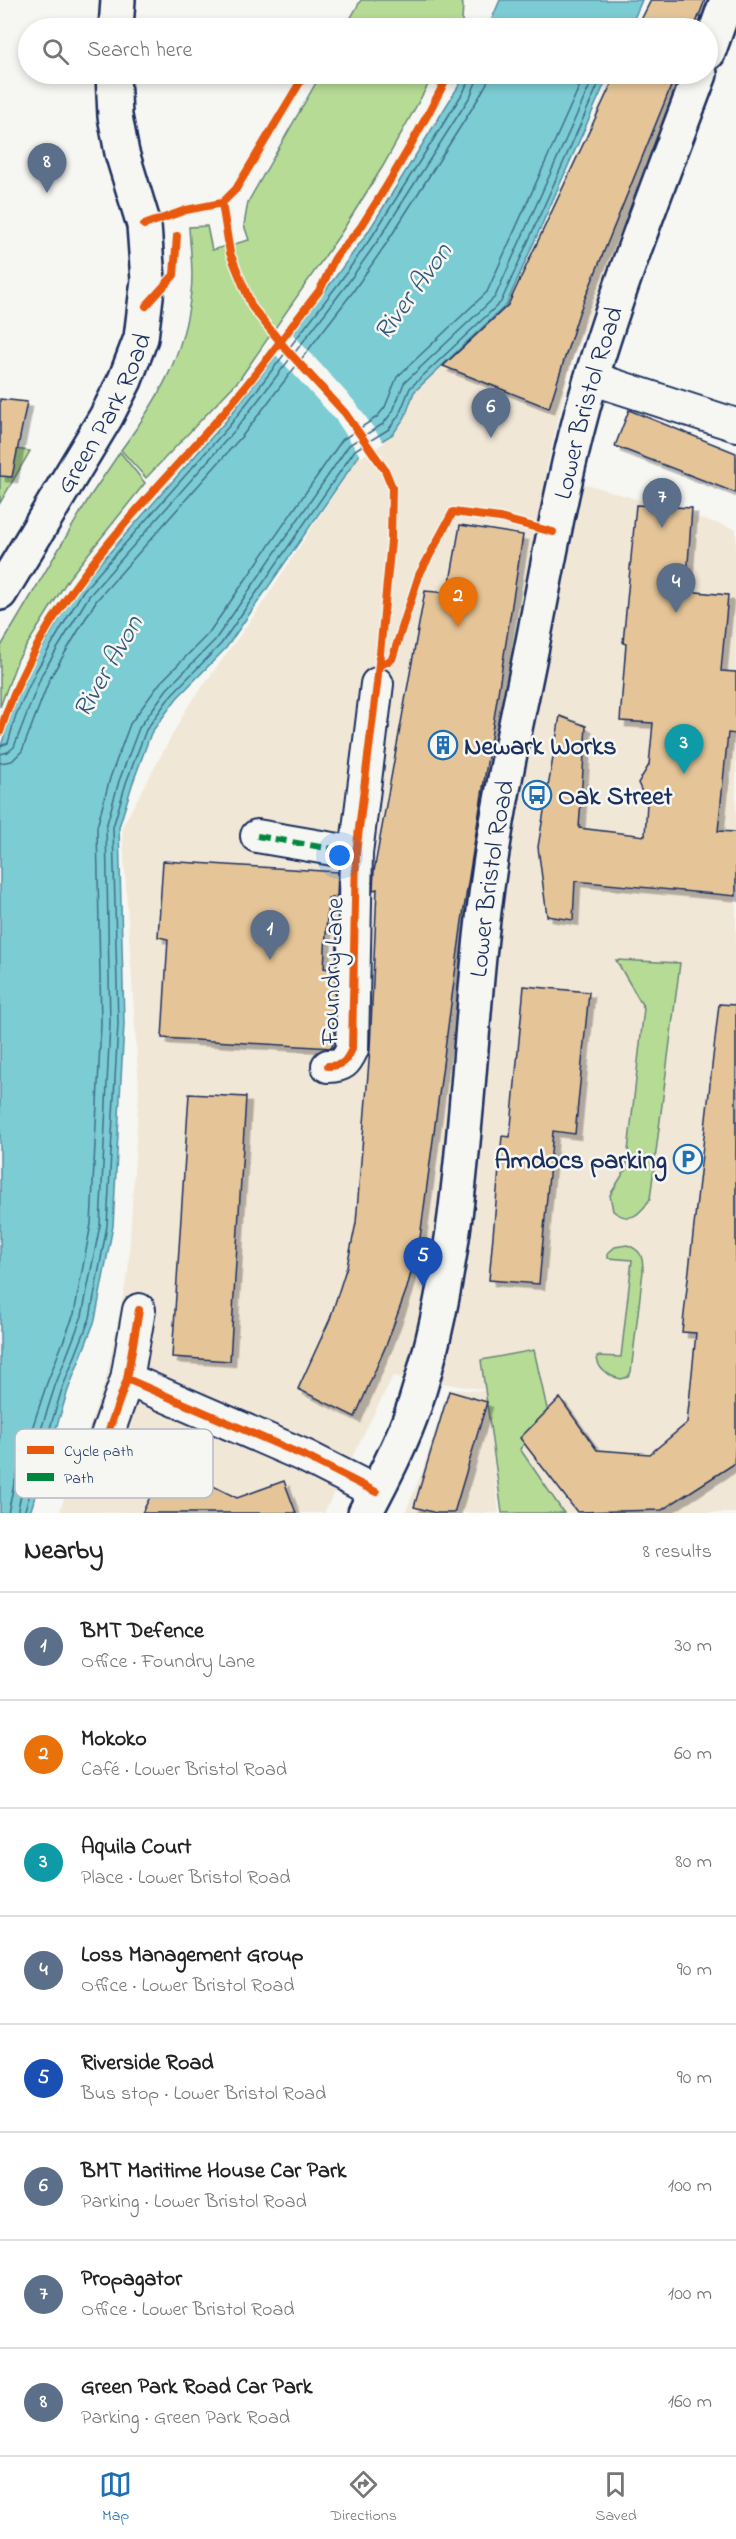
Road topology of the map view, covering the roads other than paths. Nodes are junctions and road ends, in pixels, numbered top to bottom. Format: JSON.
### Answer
{"nodes":[{"id":1,"x":118,"y":0,"type":"edge"},
{"id":2,"x":727,"y":0,"type":"edge"},
{"id":3,"x":117,"y":18,"type":"edge"},
{"id":4,"x":718,"y":25,"type":"edge"},
{"id":5,"x":113,"y":84,"type":"edge"},
{"id":6,"x":696,"y":84,"type":"edge"},
{"id":7,"x":591,"y":378,"type":"junction"},
{"id":8,"x":736,"y":425,"type":"edge"},
{"id":9,"x":0,"y":592,"type":"edge"},
{"id":10,"x":377,"y":684,"type":"dead end"},
{"id":11,"x":257,"y":836,"type":"dead end"},
{"id":12,"x":356,"y":853,"type":"junction"},
{"id":13,"x":328,"y":1066,"type":"dead end"},
{"id":14,"x":139,"y":1310,"type":"dead end"},
{"id":15,"x":127,"y":1379,"type":"junction"},
{"id":16,"x":109,"y":1429,"type":"edge"},
{"id":17,"x":371,"y":1502,"type":"edge"}],
"edges":[{"from":1,"to":3,"type":"main road"},
{"from":2,"to":4,"type":"main road"},
{"from":5,"to":9,"type":"main road","name":"Green Park Road"},
{"from":6,"to":7,"type":"main road","name":"Lower Bristol Road"},
{"from":7,"to":8,"type":"street"},
{"from":7,"to":17,"type":"main road","name":"Lower Bristol Road"},
{"from":10,"to":12,"type":"street","name":"Foundry Lane"},
{"from":11,"to":12,"type":"street"},
{"from":12,"to":13,"type":"street","name":"Foundry Lane"},
{"from":14,"to":15,"type":"street"},
{"from":15,"to":16,"type":"street"},
{"from":15,"to":17,"type":"street"}]}
